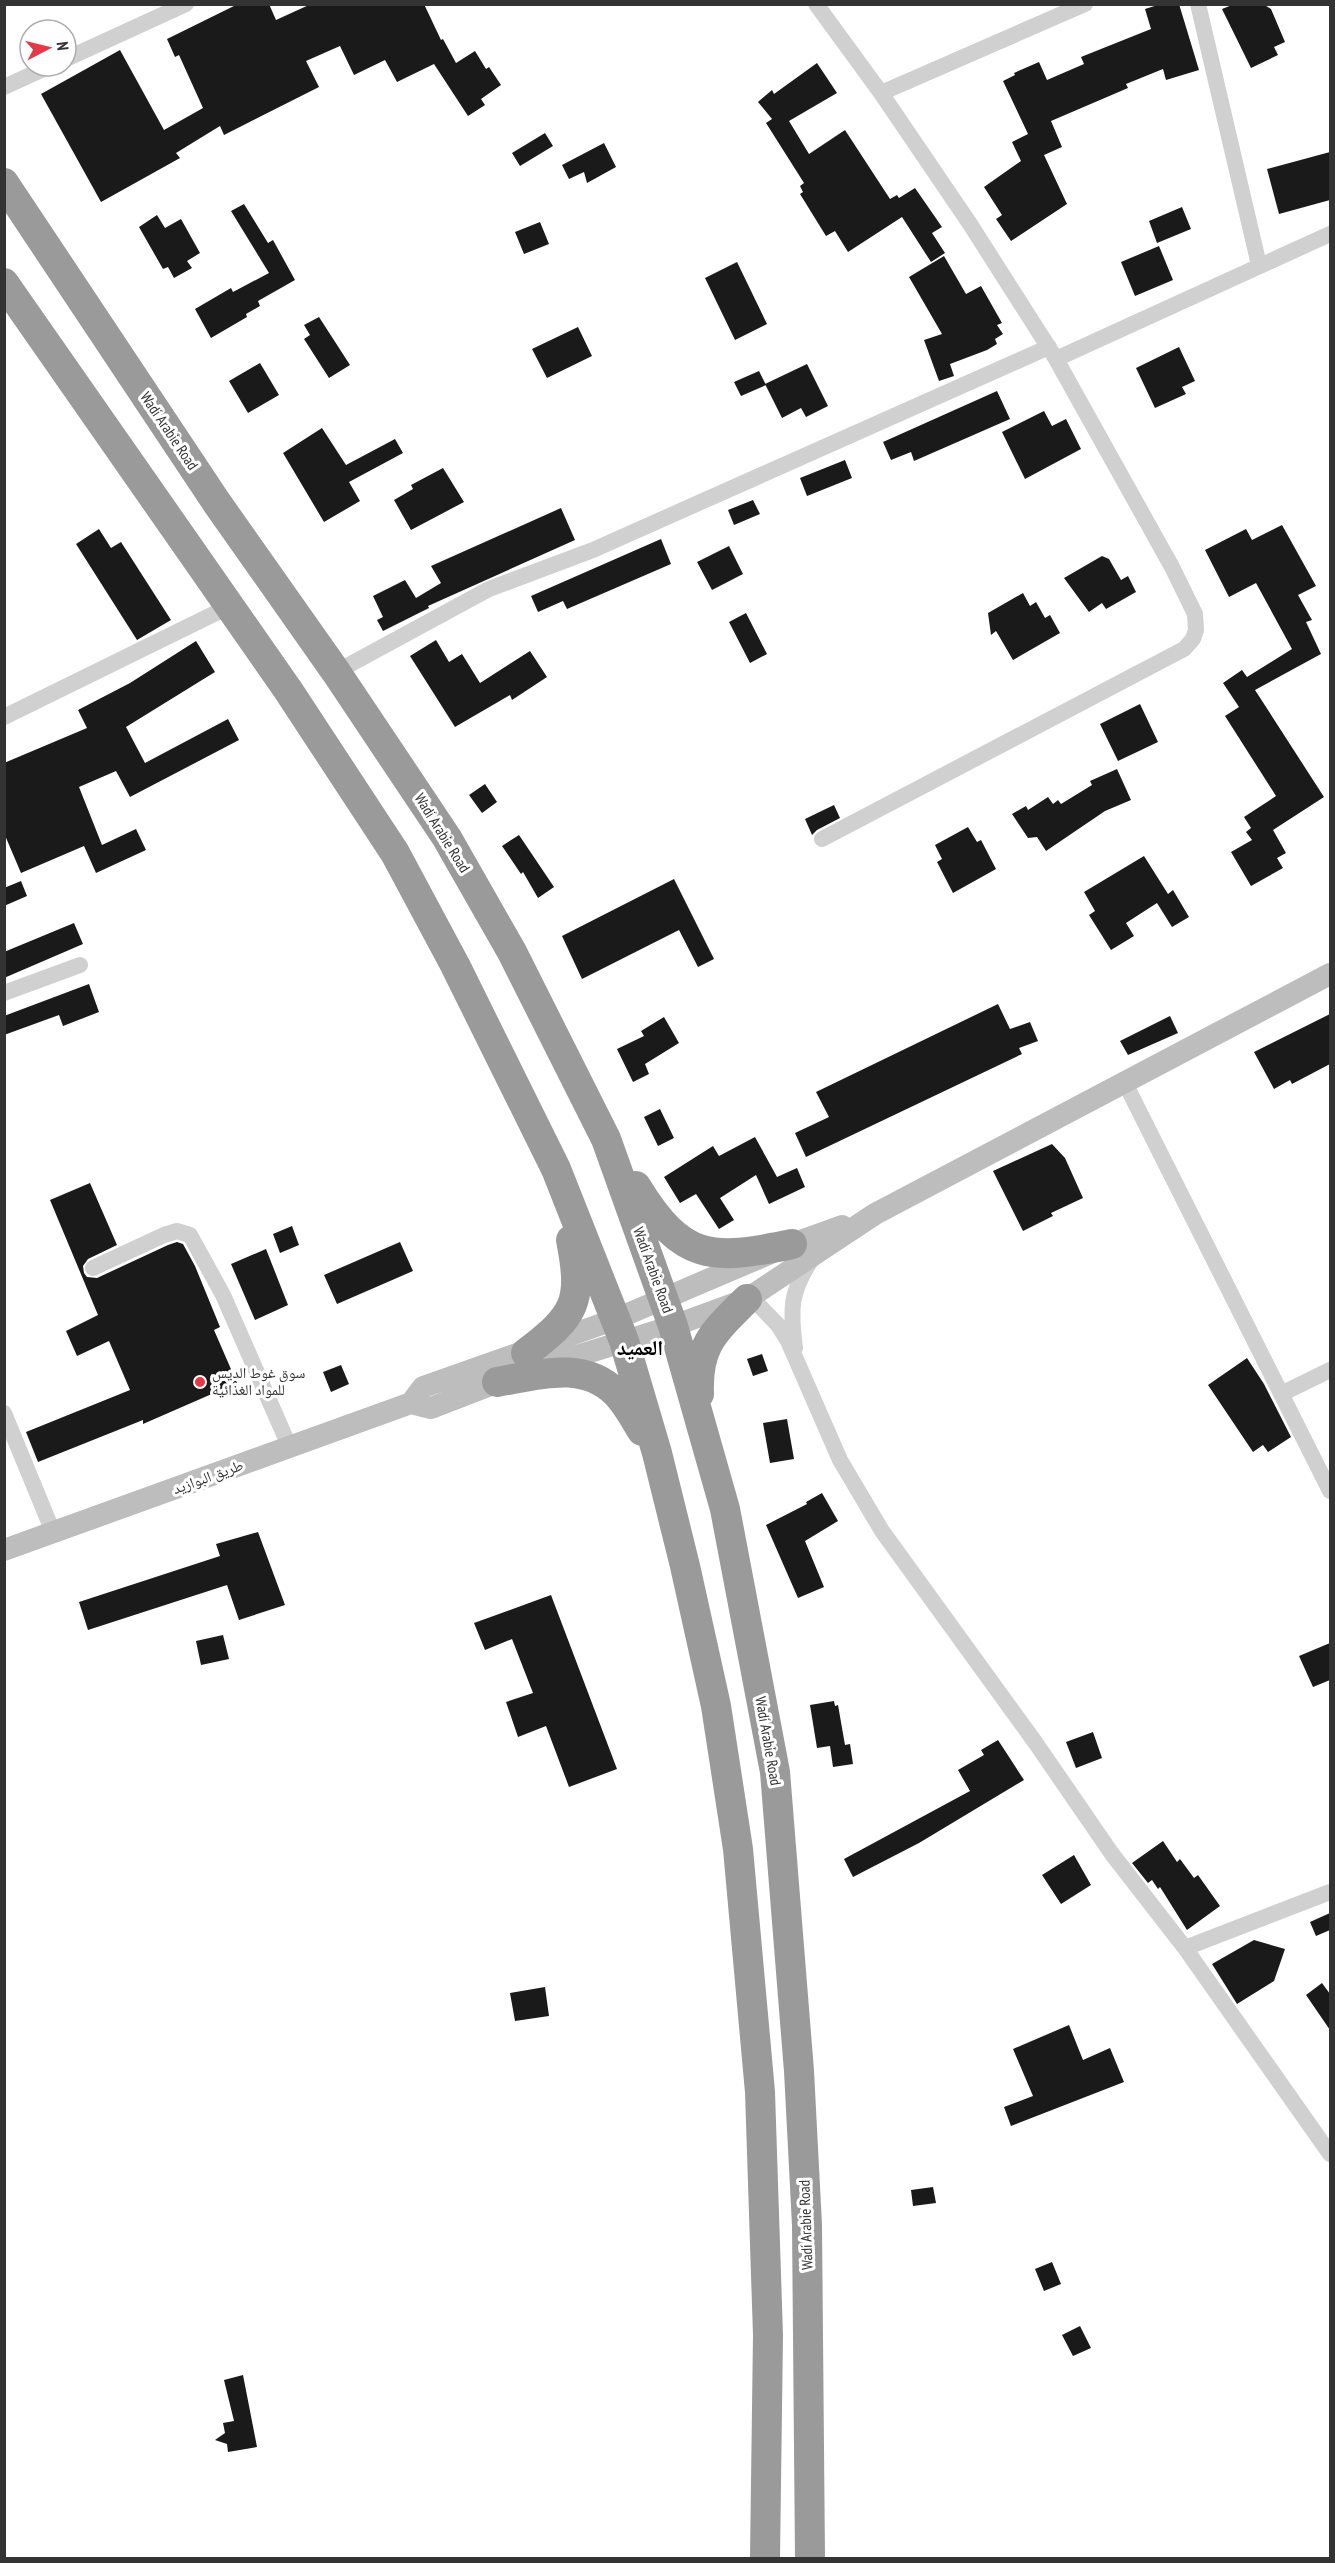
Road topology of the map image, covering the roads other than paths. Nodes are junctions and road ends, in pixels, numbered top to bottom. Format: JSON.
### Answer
{"nodes":[{"id":1,"x":186,"y":4,"type":"edge"},
{"id":2,"x":816,"y":4,"type":"edge"},
{"id":3,"x":1084,"y":4,"type":"edge"},
{"id":4,"x":1198,"y":4,"type":"edge"},
{"id":5,"x":78,"y":54,"type":"edge"},
{"id":6,"x":24,"y":78,"type":"edge"},
{"id":7,"x":4,"y":87,"type":"edge"},
{"id":8,"x":881,"y":93,"type":"junction"},
{"id":9,"x":4,"y":183,"type":"edge"},
{"id":10,"x":1330,"y":234,"type":"edge"},
{"id":11,"x":1259,"y":265,"type":"junction"},
{"id":12,"x":4,"y":283,"type":"edge"},
{"id":13,"x":1053,"y":353,"type":"junction"},
{"id":14,"x":217,"y":503,"type":"junction"},
{"id":15,"x":173,"y":526,"type":"junction"},
{"id":16,"x":230,"y":606,"type":"junction"},
{"id":17,"x":336,"y":672,"type":"junction"},
{"id":18,"x":4,"y":717,"type":"edge"},
{"id":19,"x":822,"y":839,"type":"dead end"},
{"id":20,"x":80,"y":965,"type":"dead end"},
{"id":21,"x":1330,"y":974,"type":"edge"},
{"id":22,"x":4,"y":993,"type":"edge"},
{"id":23,"x":1124,"y":1081,"type":"junction"},
{"id":24,"x":606,"y":1139,"type":"junction"},
{"id":25,"x":556,"y":1169,"type":"junction"},
{"id":26,"x":804,"y":1249,"type":"junction"},
{"id":27,"x":93,"y":1268,"type":"dead end"},
{"id":28,"x":749,"y":1298,"type":"junction"},
{"id":29,"x":669,"y":1313,"type":"junction"},
{"id":30,"x":620,"y":1330,"type":"junction"},
{"id":31,"x":526,"y":1353,"type":"junction"},
{"id":32,"x":797,"y":1360,"type":"junction"},
{"id":33,"x":1330,"y":1370,"type":"edge"},
{"id":34,"x":497,"y":1382,"type":"junction"},
{"id":35,"x":1281,"y":1394,"type":"junction"},
{"id":36,"x":411,"y":1403,"type":"junction"},
{"id":37,"x":4,"y":1413,"type":"edge"},
{"id":38,"x":699,"y":1421,"type":"junction"},
{"id":39,"x":290,"y":1448,"type":"junction"},
{"id":40,"x":657,"y":1453,"type":"junction"},
{"id":41,"x":1330,"y":1491,"type":"edge"},
{"id":42,"x":53,"y":1532,"type":"junction"},
{"id":43,"x":4,"y":1550,"type":"edge"},
{"id":44,"x":1330,"y":1892,"type":"edge"},
{"id":45,"x":1185,"y":1948,"type":"junction"},
{"id":46,"x":1325,"y":2137,"type":"edge"},
{"id":47,"x":1330,"y":2154,"type":"edge"},
{"id":48,"x":765,"y":2559,"type":"edge"},
{"id":49,"x":810,"y":2559,"type":"edge"}],
"edges":[{"from":1,"to":5,"type":"street"},
{"from":2,"to":8,"type":"street"},
{"from":3,"to":8,"type":"street"},
{"from":4,"to":11,"type":"street"},
{"from":6,"to":7,"type":"street"},
{"from":8,"to":13,"type":"street"},
{"from":9,"to":14,"type":"highway","name":"Wadi Arabie Road"},
{"from":10,"to":11,"type":"street"},
{"from":11,"to":13,"type":"street"},
{"from":12,"to":15,"type":"highway"},
{"from":13,"to":17,"type":"street"},
{"from":13,"to":19,"type":"street"},
{"from":14,"to":15,"type":"highway"},
{"from":14,"to":17,"type":"highway","name":"Wadi Arabie Road"},
{"from":15,"to":16,"type":"highway"},
{"from":16,"to":18,"type":"street"},
{"from":16,"to":25,"type":"highway"},
{"from":17,"to":24,"type":"highway","name":"Wadi Arabie Road"},
{"from":20,"to":22,"type":"street"},
{"from":21,"to":23,"type":"main road"},
{"from":23,"to":26,"type":"main road"},
{"from":23,"to":35,"type":"street"},
{"from":24,"to":26,"type":"highway"},
{"from":24,"to":29,"type":"highway","name":"Wadi Arabie Road"},
{"from":25,"to":30,"type":"highway"},
{"from":25,"to":31,"type":"highway"},
{"from":26,"to":28,"type":"main road"},
{"from":26,"to":29,"type":"main road"},
{"from":26,"to":32,"type":"street"},
{"from":27,"to":39,"type":"street"},
{"from":28,"to":29,"type":"main road"},
{"from":28,"to":32,"type":"street"},
{"from":28,"to":38,"type":"highway"},
{"from":29,"to":30,"type":"main road"},
{"from":29,"to":38,"type":"highway","name":"Wadi Arabie Road"},
{"from":30,"to":31,"type":"main road"},
{"from":30,"to":34,"type":"main road"},
{"from":30,"to":40,"type":"highway"},
{"from":31,"to":36,"type":"main road"},
{"from":32,"to":45,"type":"street"},
{"from":33,"to":35,"type":"street"},
{"from":34,"to":36,"type":"main road"},
{"from":34,"to":40,"type":"highway"},
{"from":35,"to":41,"type":"street"},
{"from":36,"to":39,"type":"main road","name":"طريق البوازيد"},
{"from":37,"to":42,"type":"street"},
{"from":38,"to":49,"type":"highway","name":"Wadi Arabie Road"},
{"from":39,"to":42,"type":"main road","name":"طريق البوازيد"},
{"from":40,"to":48,"type":"highway"},
{"from":42,"to":43,"type":"main road","name":"طريق البوازيد"},
{"from":44,"to":45,"type":"street"},
{"from":45,"to":46,"type":"street"},
{"from":46,"to":47,"type":"street"}]}
